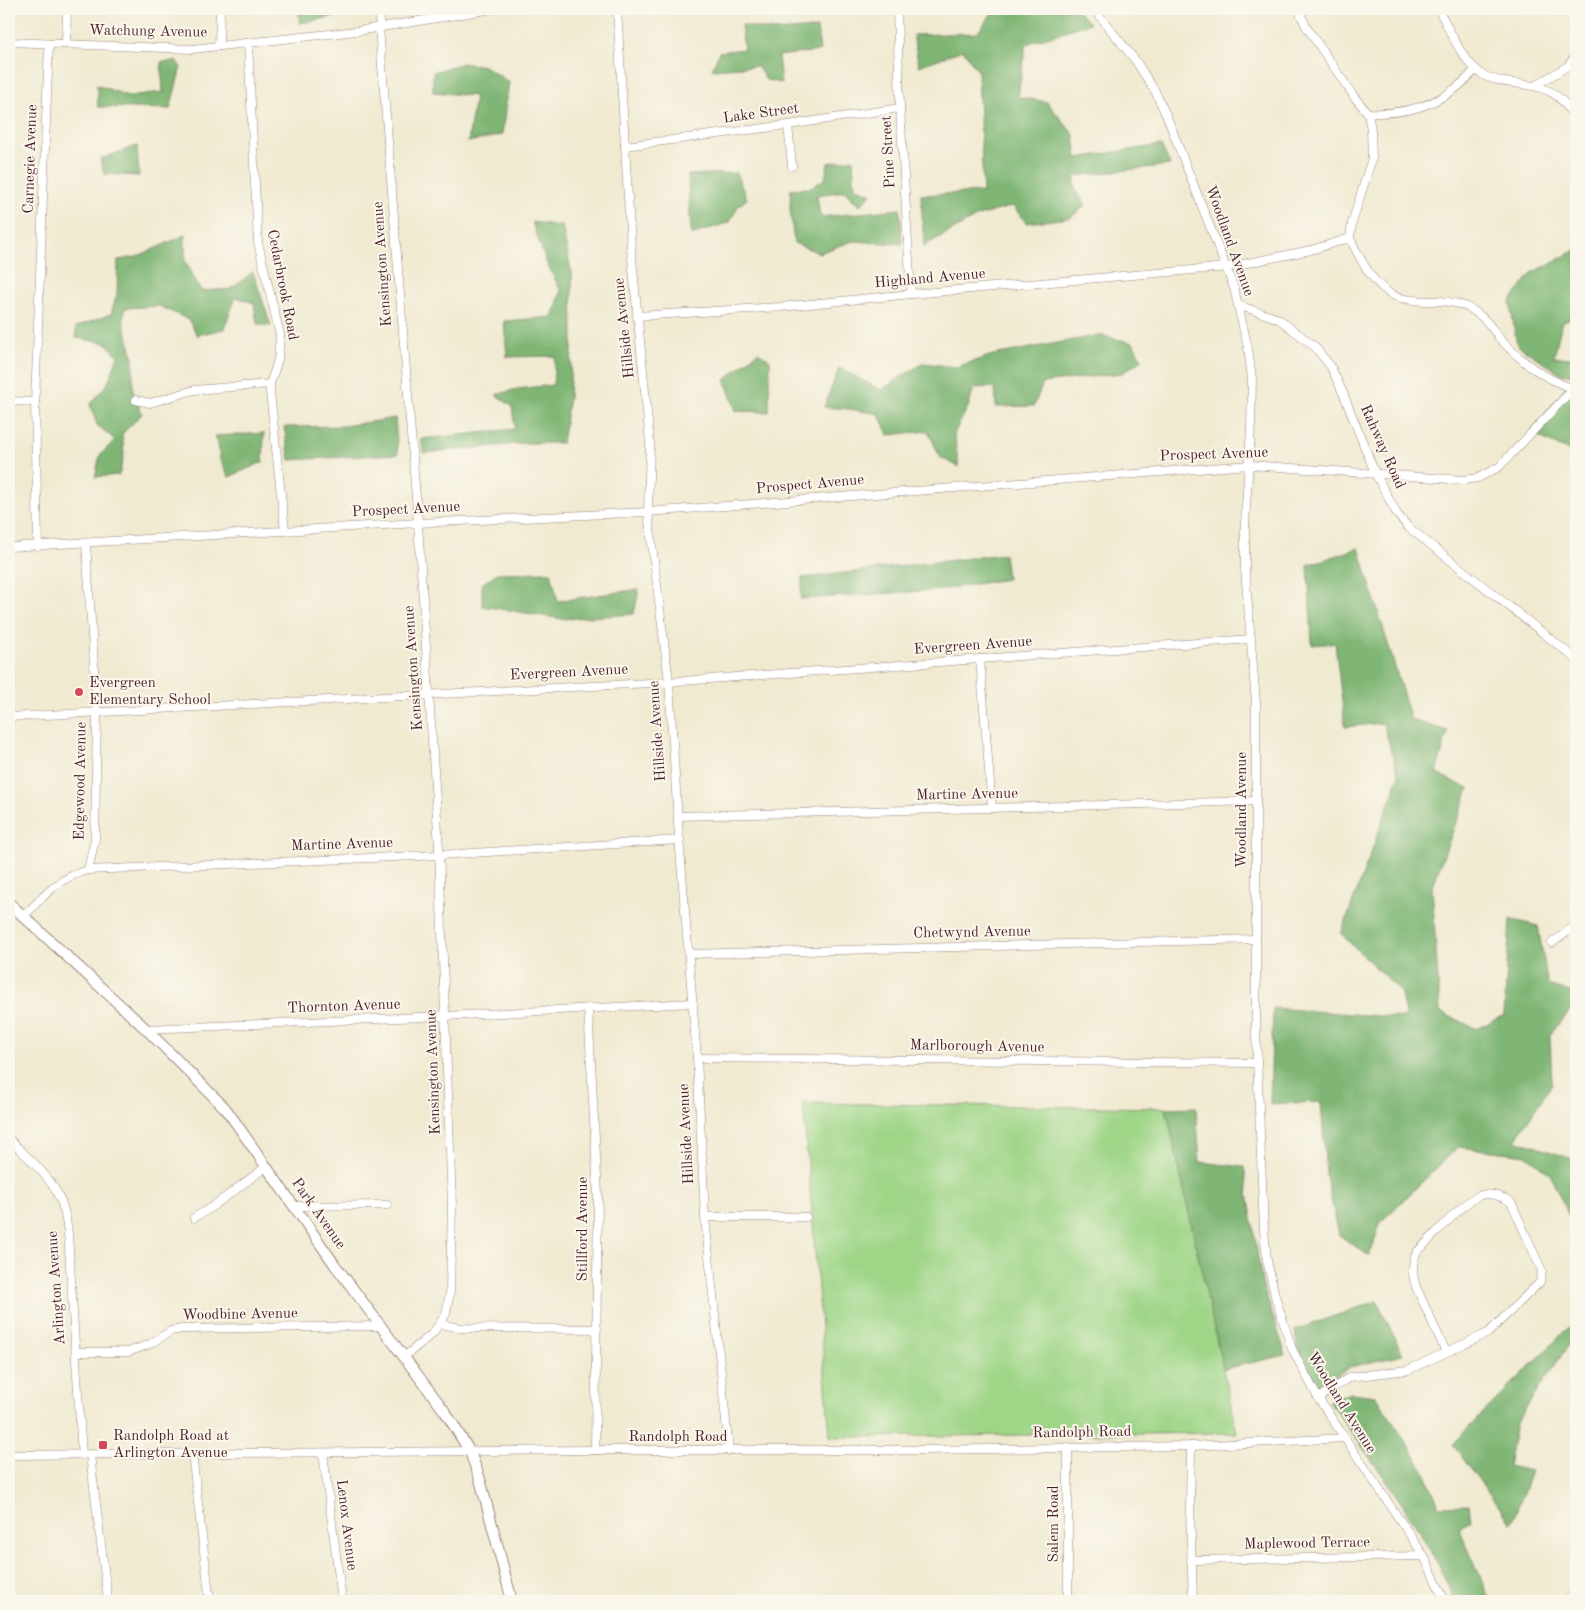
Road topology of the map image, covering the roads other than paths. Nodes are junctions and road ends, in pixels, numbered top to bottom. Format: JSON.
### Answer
{"nodes":[{"id":1,"x":66,"y":9,"type":"edge"},
{"id":2,"x":220,"y":9,"type":"edge"},
{"id":3,"x":380,"y":9,"type":"edge"},
{"id":4,"x":493,"y":9,"type":"edge"},
{"id":5,"x":617,"y":9,"type":"edge"},
{"id":6,"x":897,"y":9,"type":"edge"},
{"id":7,"x":1094,"y":9,"type":"edge"},
{"id":8,"x":1298,"y":9,"type":"edge"},
{"id":9,"x":1438,"y":9,"type":"edge"},
{"id":10,"x":379,"y":27,"type":"junction"},
{"id":11,"x":9,"y":42,"type":"edge"},
{"id":12,"x":248,"y":43,"type":"junction"},
{"id":13,"x":49,"y":44,"type":"junction"},
{"id":14,"x":66,"y":44,"type":"junction"},
{"id":15,"x":219,"y":46,"type":"junction"},
{"id":16,"x":1576,"y":55,"type":"edge"},
{"id":17,"x":1476,"y":69,"type":"junction"},
{"id":18,"x":1536,"y":85,"type":"junction"},
{"id":19,"x":900,"y":108,"type":"junction"},
{"id":20,"x":1368,"y":113,"type":"junction"},
{"id":21,"x":1576,"y":121,"type":"edge"},
{"id":22,"x":788,"y":125,"type":"junction"},
{"id":23,"x":625,"y":146,"type":"junction"},
{"id":24,"x":792,"y":166,"type":"dead end"},
{"id":25,"x":1350,"y":238,"type":"junction"},
{"id":26,"x":1226,"y":268,"type":"junction"},
{"id":27,"x":911,"y":294,"type":"junction"},
{"id":28,"x":1238,"y":305,"type":"junction"},
{"id":29,"x":637,"y":316,"type":"junction"},
{"id":30,"x":270,"y":384,"type":"junction"},
{"id":31,"x":1575,"y":389,"type":"edge"},
{"id":32,"x":9,"y":400,"type":"edge"},
{"id":33,"x":136,"y":400,"type":"dead end"},
{"id":34,"x":35,"y":402,"type":"junction"},
{"id":35,"x":1249,"y":465,"type":"junction"},
{"id":36,"x":1375,"y":473,"type":"junction"},
{"id":37,"x":648,"y":512,"type":"junction"},
{"id":38,"x":418,"y":523,"type":"junction"},
{"id":39,"x":285,"y":531,"type":"junction"},
{"id":40,"x":86,"y":543,"type":"junction"},
{"id":41,"x":38,"y":546,"type":"junction"},
{"id":42,"x":9,"y":548,"type":"edge"},
{"id":43,"x":1251,"y":639,"type":"junction"},
{"id":44,"x":980,"y":659,"type":"junction"},
{"id":45,"x":1576,"y":659,"type":"edge"},
{"id":46,"x":669,"y":682,"type":"junction"},
{"id":47,"x":429,"y":694,"type":"junction"},
{"id":48,"x":97,"y":712,"type":"junction"},
{"id":49,"x":9,"y":717,"type":"edge"},
{"id":50,"x":1256,"y":801,"type":"junction"},
{"id":51,"x":992,"y":808,"type":"junction"},
{"id":52,"x":678,"y":816,"type":"junction"},
{"id":53,"x":680,"y":840,"type":"junction"},
{"id":54,"x":440,"y":855,"type":"junction"},
{"id":55,"x":88,"y":870,"type":"junction"},
{"id":56,"x":9,"y":903,"type":"edge"},
{"id":57,"x":23,"y":917,"type":"junction"},
{"id":58,"x":1576,"y":925,"type":"edge"},
{"id":59,"x":1256,"y":939,"type":"junction"},
{"id":60,"x":1552,"y":943,"type":"dead end"},
{"id":61,"x":689,"y":954,"type":"junction"},
{"id":62,"x":693,"y":1003,"type":"junction"},
{"id":63,"x":588,"y":1008,"type":"junction"},
{"id":64,"x":445,"y":1016,"type":"junction"},
{"id":65,"x":146,"y":1029,"type":"junction"},
{"id":66,"x":697,"y":1058,"type":"junction"},
{"id":67,"x":1257,"y":1063,"type":"junction"},
{"id":68,"x":9,"y":1139,"type":"edge"},
{"id":69,"x":266,"y":1167,"type":"junction"},
{"id":70,"x":387,"y":1205,"type":"dead end"},
{"id":71,"x":293,"y":1206,"type":"junction"},
{"id":72,"x":705,"y":1217,"type":"junction"},
{"id":73,"x":806,"y":1217,"type":"dead end"},
{"id":74,"x":194,"y":1218,"type":"dead end"},
{"id":75,"x":440,"y":1324,"type":"junction"},
{"id":76,"x":380,"y":1326,"type":"junction"},
{"id":77,"x":596,"y":1328,"type":"junction"},
{"id":78,"x":76,"y":1352,"type":"junction"},
{"id":79,"x":1446,"y":1352,"type":"junction"},
{"id":80,"x":404,"y":1357,"type":"junction"},
{"id":81,"x":1318,"y":1398,"type":"junction"},
{"id":82,"x":1346,"y":1438,"type":"junction"},
{"id":83,"x":1191,"y":1446,"type":"junction"},
{"id":84,"x":1068,"y":1447,"type":"junction"},
{"id":85,"x":595,"y":1450,"type":"junction"},
{"id":86,"x":729,"y":1451,"type":"junction"},
{"id":87,"x":470,"y":1452,"type":"junction"},
{"id":88,"x":323,"y":1453,"type":"junction"},
{"id":89,"x":192,"y":1454,"type":"junction"},
{"id":90,"x":9,"y":1455,"type":"edge"},
{"id":91,"x":86,"y":1455,"type":"junction"},
{"id":92,"x":1424,"y":1556,"type":"junction"},
{"id":93,"x":1191,"y":1560,"type":"junction"},
{"id":94,"x":1576,"y":1592,"type":"edge"},
{"id":95,"x":108,"y":1601,"type":"edge"},
{"id":96,"x":210,"y":1601,"type":"edge"},
{"id":97,"x":342,"y":1601,"type":"edge"},
{"id":98,"x":512,"y":1601,"type":"edge"},
{"id":99,"x":1068,"y":1601,"type":"edge"},
{"id":100,"x":1192,"y":1601,"type":"edge"},
{"id":101,"x":1445,"y":1601,"type":"edge"},
{"id":102,"x":1566,"y":1601,"type":"edge"}],
"edges":[{"from":1,"to":14,"type":"street"},
{"from":2,"to":15,"type":"street"},
{"from":3,"to":10,"type":"street","name":"Kensington Avenue"},
{"from":4,"to":10,"type":"street","name":"Watchung Avenue"},
{"from":5,"to":23,"type":"street","name":"Hillside Avenue"},
{"from":6,"to":19,"type":"street","name":"Pine Street"},
{"from":7,"to":26,"type":"street","name":"Woodland Avenue"},
{"from":8,"to":20,"type":"street"},
{"from":9,"to":17,"type":"street"},
{"from":10,"to":12,"type":"street","name":"Watchung Avenue"},
{"from":10,"to":38,"type":"street","name":"Kensington Avenue"},
{"from":11,"to":13,"type":"street","name":"Watchung Avenue"},
{"from":12,"to":15,"type":"street","name":"Watchung Avenue"},
{"from":12,"to":30,"type":"street","name":"Cedarbrook Road"},
{"from":13,"to":14,"type":"street","name":"Watchung Avenue"},
{"from":13,"to":34,"type":"street","name":"Carnegie Avenue"},
{"from":14,"to":15,"type":"street","name":"Watchung Avenue"},
{"from":16,"to":18,"type":"street"},
{"from":17,"to":18,"type":"street"},
{"from":17,"to":20,"type":"street"},
{"from":18,"to":21,"type":"street"},
{"from":19,"to":22,"type":"street","name":"Lake Street"},
{"from":19,"to":27,"type":"street","name":"Pine Street"},
{"from":20,"to":25,"type":"street"},
{"from":22,"to":23,"type":"street","name":"Lake Street"},
{"from":22,"to":24,"type":"street"},
{"from":23,"to":29,"type":"street","name":"Hillside Avenue"},
{"from":25,"to":26,"type":"street","name":"Highland Avenue"},
{"from":25,"to":31,"type":"street"},
{"from":26,"to":27,"type":"street","name":"Highland Avenue"},
{"from":26,"to":28,"type":"street","name":"Woodland Avenue"},
{"from":27,"to":29,"type":"street","name":"Highland Avenue"},
{"from":28,"to":35,"type":"street","name":"Woodland Avenue"},
{"from":28,"to":36,"type":"street","name":"Rahway Road"},
{"from":29,"to":37,"type":"street","name":"Hillside Avenue"},
{"from":30,"to":33,"type":"street"},
{"from":30,"to":39,"type":"street","name":"Cedarbrook Road"},
{"from":31,"to":36,"type":"street","name":"Prospect Avenue"},
{"from":32,"to":34,"type":"street"},
{"from":34,"to":41,"type":"street","name":"Carnegie Avenue"},
{"from":35,"to":36,"type":"street","name":"Prospect Avenue"},
{"from":35,"to":37,"type":"street","name":"Prospect Avenue"},
{"from":35,"to":43,"type":"street","name":"Woodland Avenue"},
{"from":36,"to":45,"type":"street","name":"Rahway Road"},
{"from":37,"to":38,"type":"street","name":"Prospect Avenue"},
{"from":37,"to":46,"type":"street","name":"Hillside Avenue"},
{"from":38,"to":39,"type":"street","name":"Prospect Avenue"},
{"from":38,"to":47,"type":"street","name":"Kensington Avenue"},
{"from":39,"to":40,"type":"street","name":"Prospect Avenue"},
{"from":40,"to":41,"type":"street","name":"Prospect Avenue"},
{"from":40,"to":48,"type":"street","name":"Edgewood Avenue"},
{"from":41,"to":42,"type":"street","name":"Prospect Avenue"},
{"from":43,"to":44,"type":"street","name":"Evergreen Avenue"},
{"from":43,"to":50,"type":"street","name":"Woodland Avenue"},
{"from":44,"to":46,"type":"street","name":"Evergreen Avenue"},
{"from":44,"to":51,"type":"street"},
{"from":46,"to":47,"type":"street","name":"Evergreen Avenue"},
{"from":46,"to":52,"type":"street","name":"Hillside Avenue"},
{"from":47,"to":48,"type":"street","name":"Evergreen Avenue"},
{"from":47,"to":54,"type":"street","name":"Kensington Avenue"},
{"from":48,"to":49,"type":"street","name":"Evergreen Avenue"},
{"from":48,"to":55,"type":"street","name":"Edgewood Avenue"},
{"from":50,"to":51,"type":"street","name":"Martine Avenue"},
{"from":50,"to":59,"type":"street","name":"Woodland Avenue"},
{"from":51,"to":52,"type":"street","name":"Martine Avenue"},
{"from":52,"to":53,"type":"street","name":"Hillside Avenue"},
{"from":53,"to":54,"type":"street","name":"Martine Avenue"},
{"from":53,"to":61,"type":"street","name":"Hillside Avenue"},
{"from":54,"to":55,"type":"street","name":"Martine Avenue"},
{"from":54,"to":64,"type":"street","name":"Kensington Avenue"},
{"from":55,"to":57,"type":"street","name":"Martine Avenue"},
{"from":56,"to":57,"type":"main road","name":"Park Avenue"},
{"from":57,"to":65,"type":"main road","name":"Park Avenue"},
{"from":58,"to":60,"type":"street"},
{"from":59,"to":61,"type":"street","name":"Chetwynd Avenue"},
{"from":59,"to":67,"type":"street","name":"Woodland Avenue"},
{"from":61,"to":62,"type":"street","name":"Hillside Avenue"},
{"from":62,"to":63,"type":"street","name":"Thornton Avenue"},
{"from":62,"to":66,"type":"street","name":"Hillside Avenue"},
{"from":63,"to":64,"type":"street","name":"Thornton Avenue"},
{"from":63,"to":77,"type":"street","name":"Stillford Avenue"},
{"from":64,"to":65,"type":"street","name":"Thornton Avenue"},
{"from":64,"to":75,"type":"street","name":"Kensington Avenue"},
{"from":65,"to":69,"type":"main road","name":"Park Avenue"},
{"from":66,"to":67,"type":"street","name":"Marlborough Avenue"},
{"from":66,"to":72,"type":"street","name":"Hillside Avenue"},
{"from":67,"to":81,"type":"street","name":"Woodland Avenue"},
{"from":68,"to":78,"type":"street","name":"Arlington Avenue"},
{"from":69,"to":71,"type":"main road","name":"Park Avenue"},
{"from":69,"to":74,"type":"street"},
{"from":70,"to":71,"type":"street"},
{"from":71,"to":76,"type":"main road","name":"Park Avenue"},
{"from":72,"to":73,"type":"street"},
{"from":72,"to":86,"type":"street","name":"Hillside Avenue"},
{"from":75,"to":77,"type":"street"},
{"from":75,"to":80,"type":"street"},
{"from":76,"to":78,"type":"street","name":"Woodbine Avenue"},
{"from":76,"to":80,"type":"main road","name":"Park Avenue"},
{"from":77,"to":85,"type":"street","name":"Stillford Avenue"},
{"from":78,"to":91,"type":"street","name":"Arlington Avenue"},
{"from":79,"to":79,"type":"street"},
{"from":79,"to":81,"type":"street"},
{"from":80,"to":87,"type":"main road","name":"Park Avenue"},
{"from":81,"to":82,"type":"street","name":"Woodland Avenue"},
{"from":82,"to":83,"type":"street","name":"Randolph Road"},
{"from":82,"to":92,"type":"street","name":"Woodland Avenue"},
{"from":83,"to":84,"type":"street","name":"Randolph Road"},
{"from":83,"to":93,"type":"street"},
{"from":84,"to":86,"type":"street","name":"Randolph Road"},
{"from":84,"to":99,"type":"street","name":"Salem Road"},
{"from":85,"to":86,"type":"street","name":"Randolph Road"},
{"from":85,"to":87,"type":"street","name":"Randolph Road"},
{"from":87,"to":88,"type":"street","name":"Randolph Road"},
{"from":87,"to":98,"type":"main road","name":"Park Avenue"},
{"from":88,"to":89,"type":"street","name":"Randolph Road"},
{"from":88,"to":97,"type":"street","name":"Lenox Avenue"},
{"from":89,"to":91,"type":"street","name":"Randolph Road"},
{"from":89,"to":96,"type":"street"},
{"from":90,"to":91,"type":"street","name":"Randolph Road"},
{"from":91,"to":95,"type":"street","name":"Arlington Avenue"},
{"from":92,"to":93,"type":"street","name":"Maplewood Terrace"},
{"from":92,"to":101,"type":"street","name":"Woodland Avenue"},
{"from":93,"to":100,"type":"street"},
{"from":94,"to":102,"type":"street"}]}
